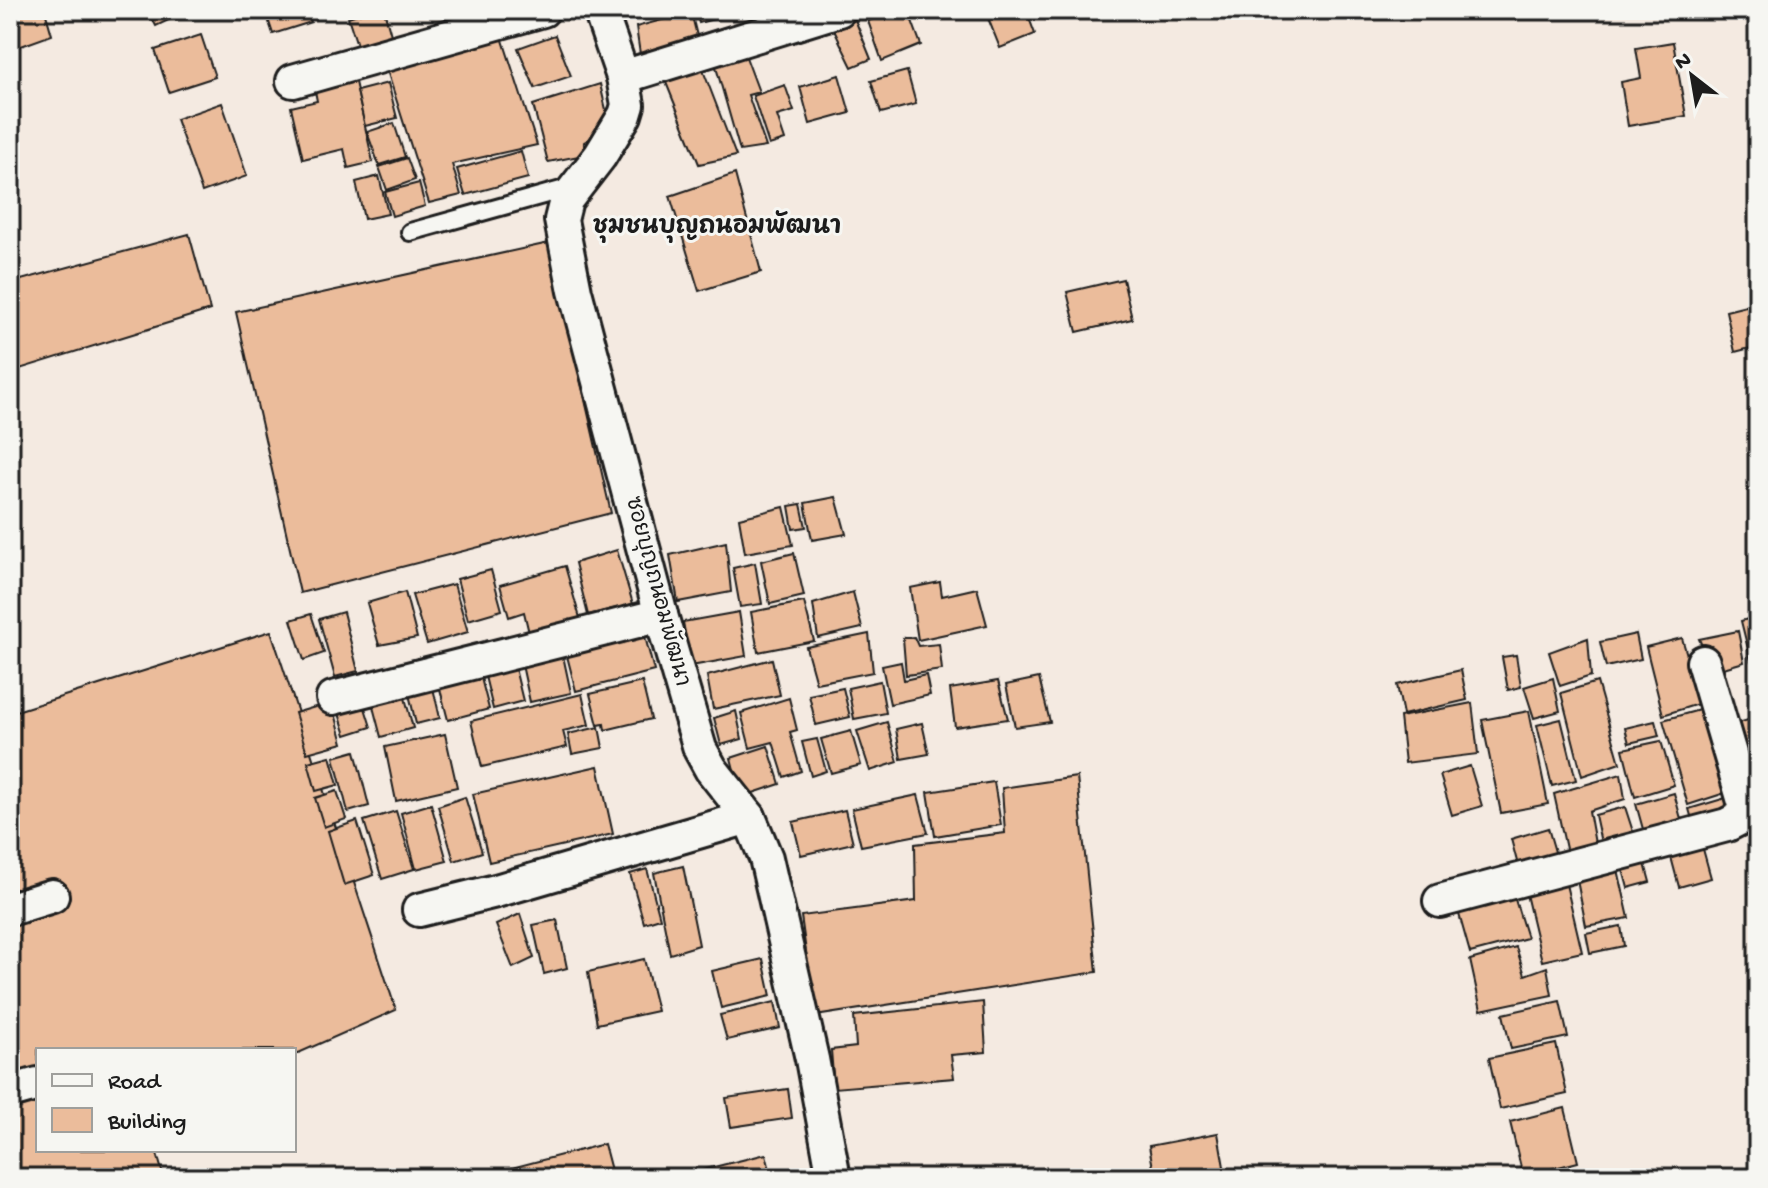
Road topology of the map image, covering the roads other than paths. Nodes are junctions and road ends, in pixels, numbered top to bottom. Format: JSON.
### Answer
{"nodes":[{"id":1,"x":543,"y":10,"type":"edge"},
{"id":2,"x":600,"y":10,"type":"edge"},
{"id":3,"x":839,"y":10,"type":"edge"},
{"id":4,"x":623,"y":77,"type":"junction"},
{"id":5,"x":293,"y":81,"type":"dead end"},
{"id":6,"x":577,"y":185,"type":"junction"},
{"id":7,"x":410,"y":232,"type":"dead end"},
{"id":8,"x":661,"y":615,"type":"junction"},
{"id":9,"x":1703,"y":662,"type":"dead end"},
{"id":10,"x":333,"y":698,"type":"dead end"},
{"id":11,"x":1753,"y":812,"type":"edge"},
{"id":12,"x":749,"y":817,"type":"junction"},
{"id":13,"x":52,"y":896,"type":"dead end"},
{"id":14,"x":1440,"y":901,"type":"dead end"},
{"id":15,"x":10,"y":909,"type":"edge"},
{"id":16,"x":419,"y":910,"type":"dead end"},
{"id":17,"x":36,"y":1085,"type":"edge"},
{"id":18,"x":10,"y":1092,"type":"edge"},
{"id":19,"x":834,"y":1178,"type":"edge"}],
"edges":[{"from":1,"to":5,"type":"street"},
{"from":2,"to":4,"type":"street","name":"ซอยบุญถนอมพัฒนา"},
{"from":3,"to":4,"type":"street"},
{"from":4,"to":6,"type":"street","name":"ซอยบุญถนอมพัฒนา"},
{"from":6,"to":7,"type":"lane"},
{"from":6,"to":8,"type":"street","name":"ซอยบุญถนอมพัฒนา"},
{"from":8,"to":10,"type":"street"},
{"from":8,"to":12,"type":"street","name":"ซอยบุญถนอมพัฒนา"},
{"from":9,"to":11,"type":"street"},
{"from":11,"to":14,"type":"street"},
{"from":12,"to":16,"type":"street"},
{"from":12,"to":19,"type":"street","name":"ซอยบุญถนอมพัฒนา"},
{"from":13,"to":15,"type":"street"},
{"from":17,"to":18,"type":"street"}]}
